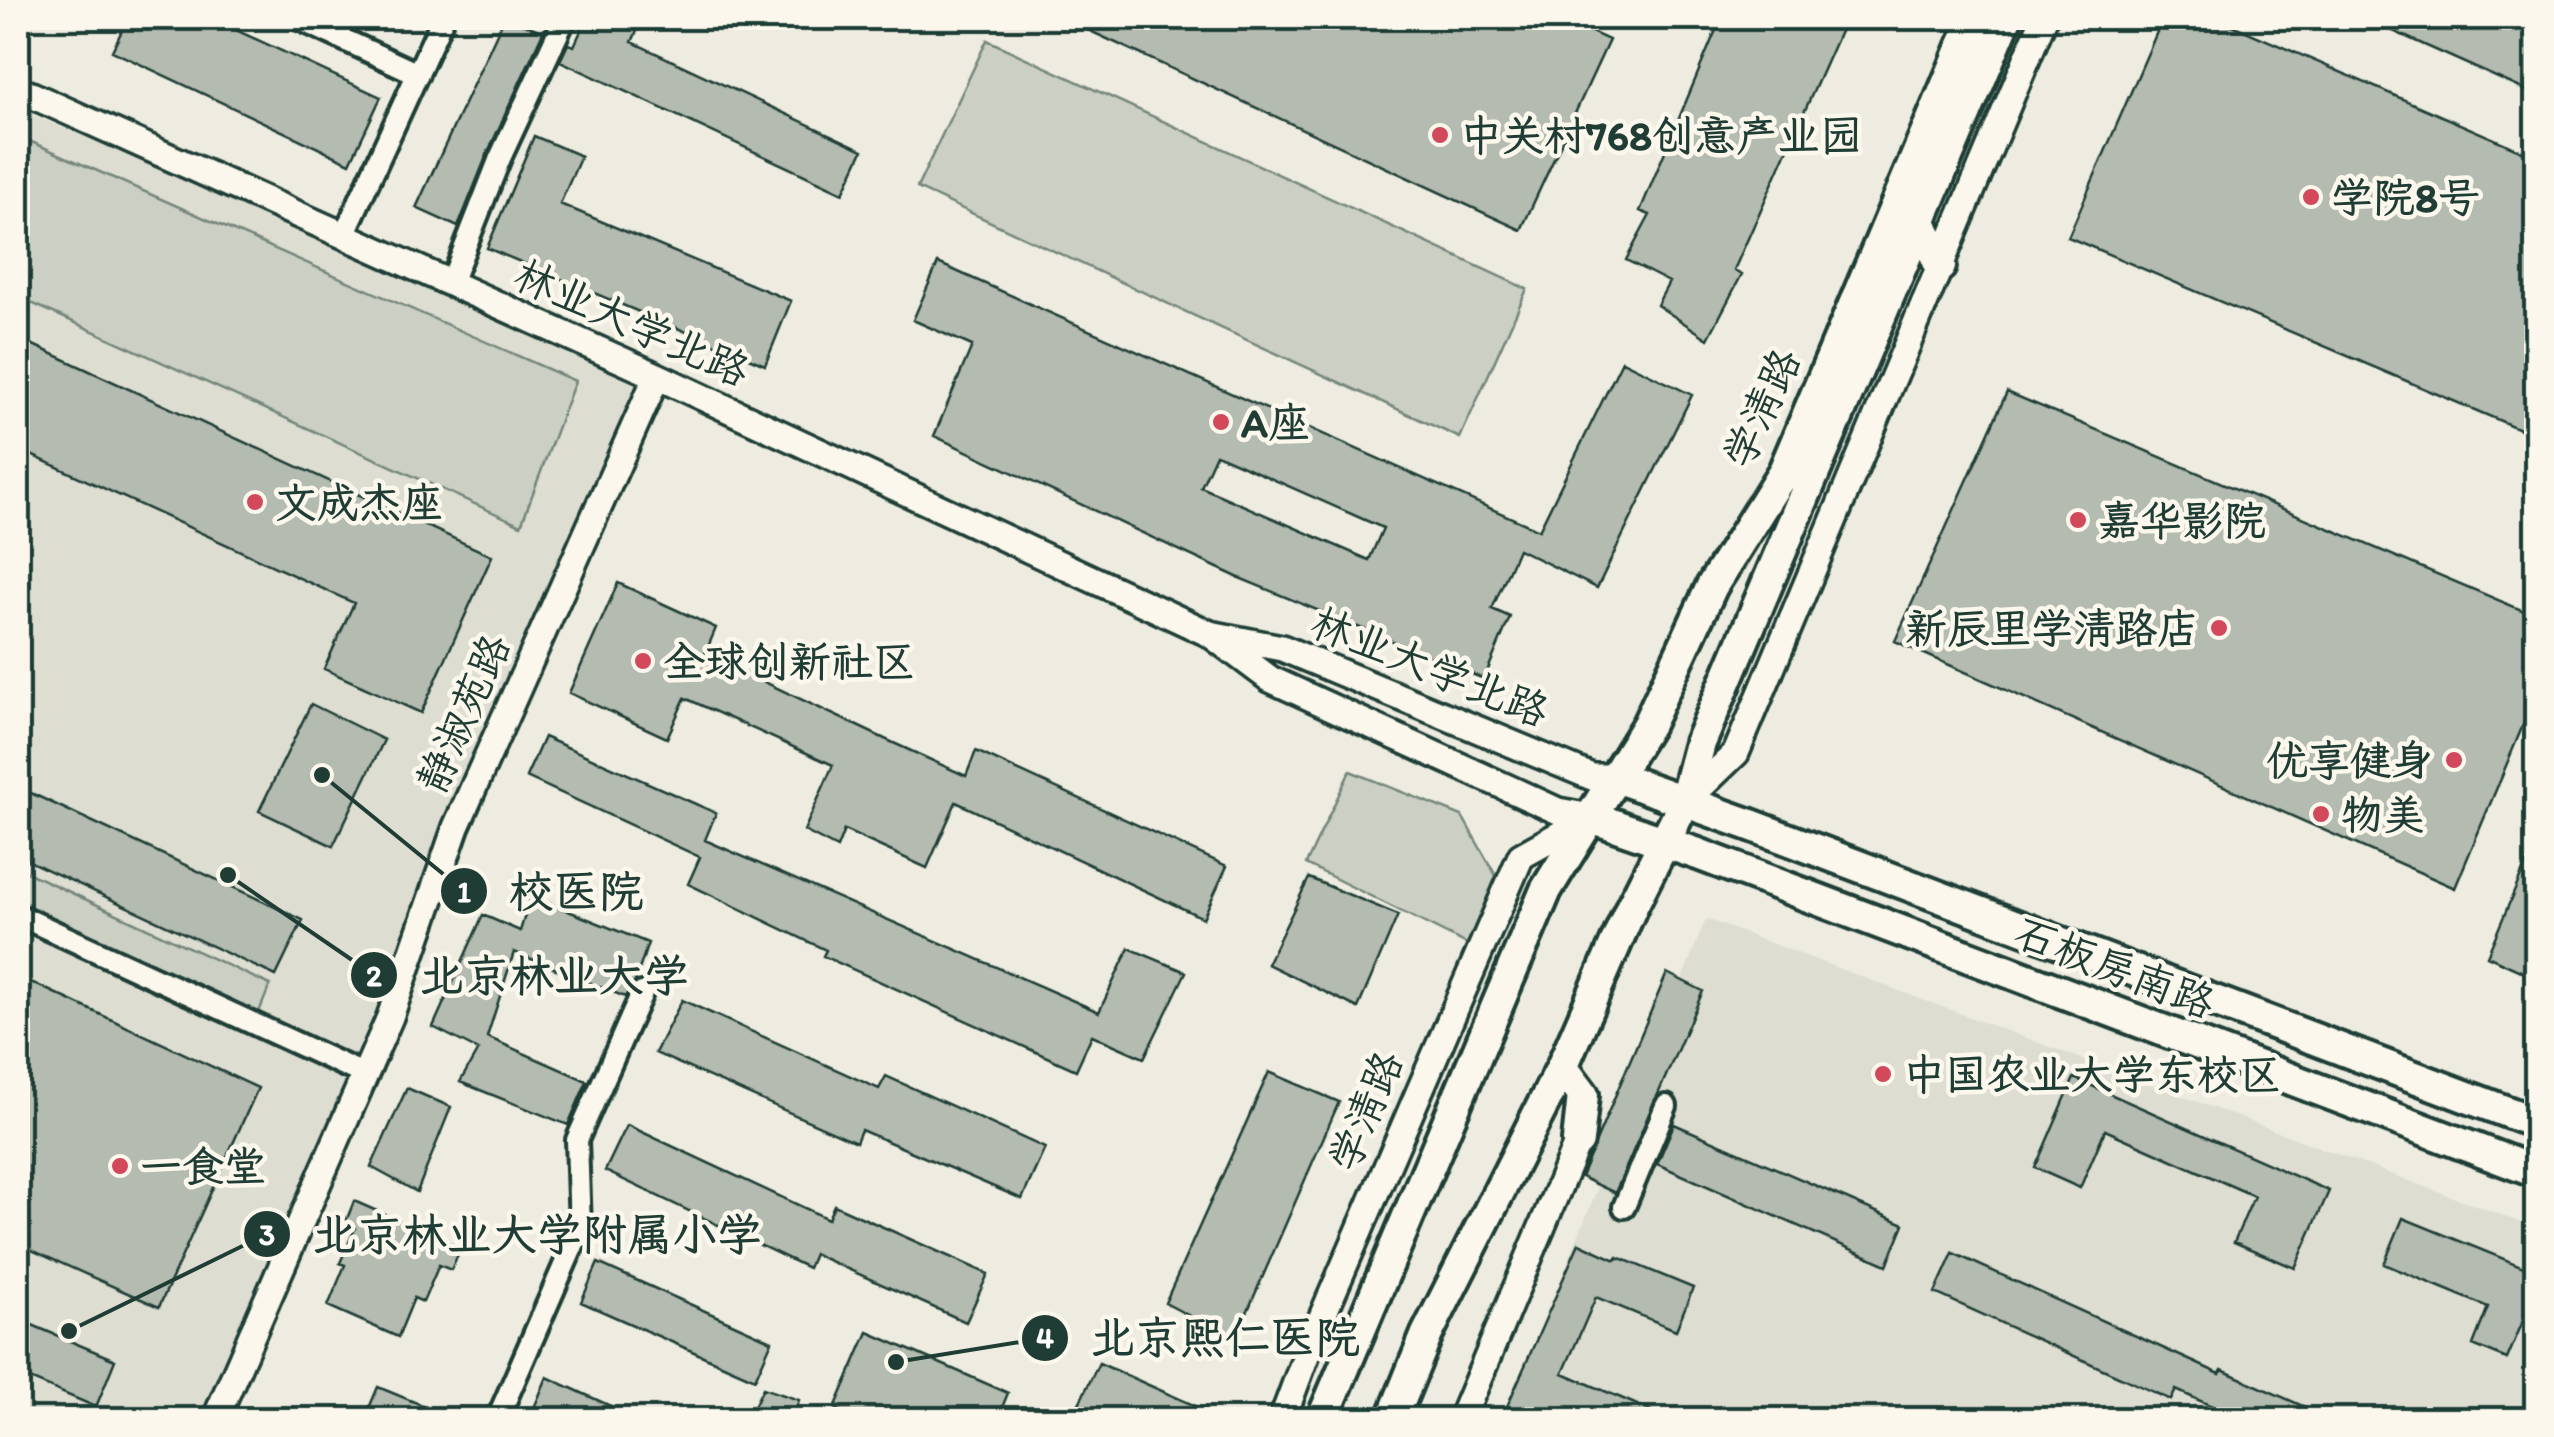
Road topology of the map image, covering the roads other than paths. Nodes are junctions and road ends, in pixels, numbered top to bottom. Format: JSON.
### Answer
{"nodes":[{"id":1,"x":297,"y":18,"type":"edge"},
{"id":2,"x":444,"y":18,"type":"edge"},
{"id":3,"x":565,"y":18,"type":"edge"},
{"id":4,"x":1975,"y":18,"type":"edge"},
{"id":5,"x":2006,"y":18,"type":"edge"},
{"id":6,"x":2044,"y":18,"type":"edge"},
{"id":7,"x":418,"y":74,"type":"junction"},
{"id":8,"x":18,"y":89,"type":"edge"},
{"id":9,"x":1921,"y":221,"type":"junction"},
{"id":10,"x":344,"y":236,"type":"junction"},
{"id":11,"x":1940,"y":266,"type":"junction"},
{"id":12,"x":451,"y":283,"type":"junction"},
{"id":13,"x":657,"y":376,"type":"junction"},
{"id":14,"x":1210,"y":634,"type":"junction"},
{"id":15,"x":1616,"y":776,"type":"junction"},
{"id":16,"x":1684,"y":803,"type":"junction"},
{"id":17,"x":1591,"y":817,"type":"junction"},
{"id":18,"x":1662,"y":843,"type":"junction"},
{"id":19,"x":18,"y":915,"type":"edge"},
{"id":20,"x":642,"y":993,"type":"dead end"},
{"id":21,"x":1562,"y":1067,"type":"junction"},
{"id":22,"x":365,"y":1075,"type":"junction"},
{"id":23,"x":1666,"y":1106,"type":"dead end"},
{"id":24,"x":2536,"y":1122,"type":"edge"},
{"id":25,"x":1578,"y":1141,"type":"joint"},
{"id":26,"x":2536,"y":1172,"type":"edge"},
{"id":27,"x":1624,"y":1207,"type":"dead end"},
{"id":28,"x":215,"y":1420,"type":"edge"},
{"id":29,"x":497,"y":1420,"type":"edge"},
{"id":30,"x":1282,"y":1420,"type":"edge"},
{"id":31,"x":1322,"y":1420,"type":"edge"},
{"id":32,"x":1392,"y":1420,"type":"edge"},
{"id":33,"x":1462,"y":1420,"type":"edge"}],
"edges":[{"from":1,"to":7,"type":"street"},
{"from":2,"to":7,"type":"street"},
{"from":3,"to":12,"type":"street"},
{"from":4,"to":15,"type":"main road","name":"学清路"},
{"from":5,"to":9,"type":"main road","name":"学清路"},
{"from":6,"to":11,"type":"street","name":"学清路"},
{"from":7,"to":10,"type":"street"},
{"from":8,"to":10,"type":"street","name":"林业大学北路"},
{"from":9,"to":11,"type":"main road"},
{"from":9,"to":16,"type":"main road","name":"学清路"},
{"from":10,"to":12,"type":"street","name":"林业大学北路"},
{"from":11,"to":16,"type":"street","name":"学清路"},
{"from":12,"to":13,"type":"street","name":"林业大学北路"},
{"from":13,"to":14,"type":"street","name":"林业大学北路"},
{"from":13,"to":22,"type":"street","name":"静淑苑路"},
{"from":14,"to":15,"type":"street","name":"林业大学北路"},
{"from":14,"to":17,"type":"street","name":"林业大学北路"},
{"from":15,"to":16,"type":"main road","name":"石板房南路"},
{"from":15,"to":17,"type":"main road","name":"学清路"},
{"from":16,"to":18,"type":"main road","name":"学清路"},
{"from":16,"to":24,"type":"main road","name":"石板房南路"},
{"from":17,"to":18,"type":"main road","name":"石板房南路"},
{"from":17,"to":30,"type":"street","name":"学清路"},
{"from":17,"to":31,"type":"main road","name":"学清路"},
{"from":18,"to":21,"type":"main road","name":"学清路"},
{"from":18,"to":26,"type":"main road","name":"石板房南路"},
{"from":19,"to":22,"type":"street"},
{"from":20,"to":29,"type":"street"},
{"from":21,"to":25,"type":"main road"},
{"from":21,"to":32,"type":"main road","name":"学清路"},
{"from":22,"to":28,"type":"street","name":"静淑苑路"},
{"from":23,"to":27,"type":"street"},
{"from":25,"to":33,"type":"street"}]}
